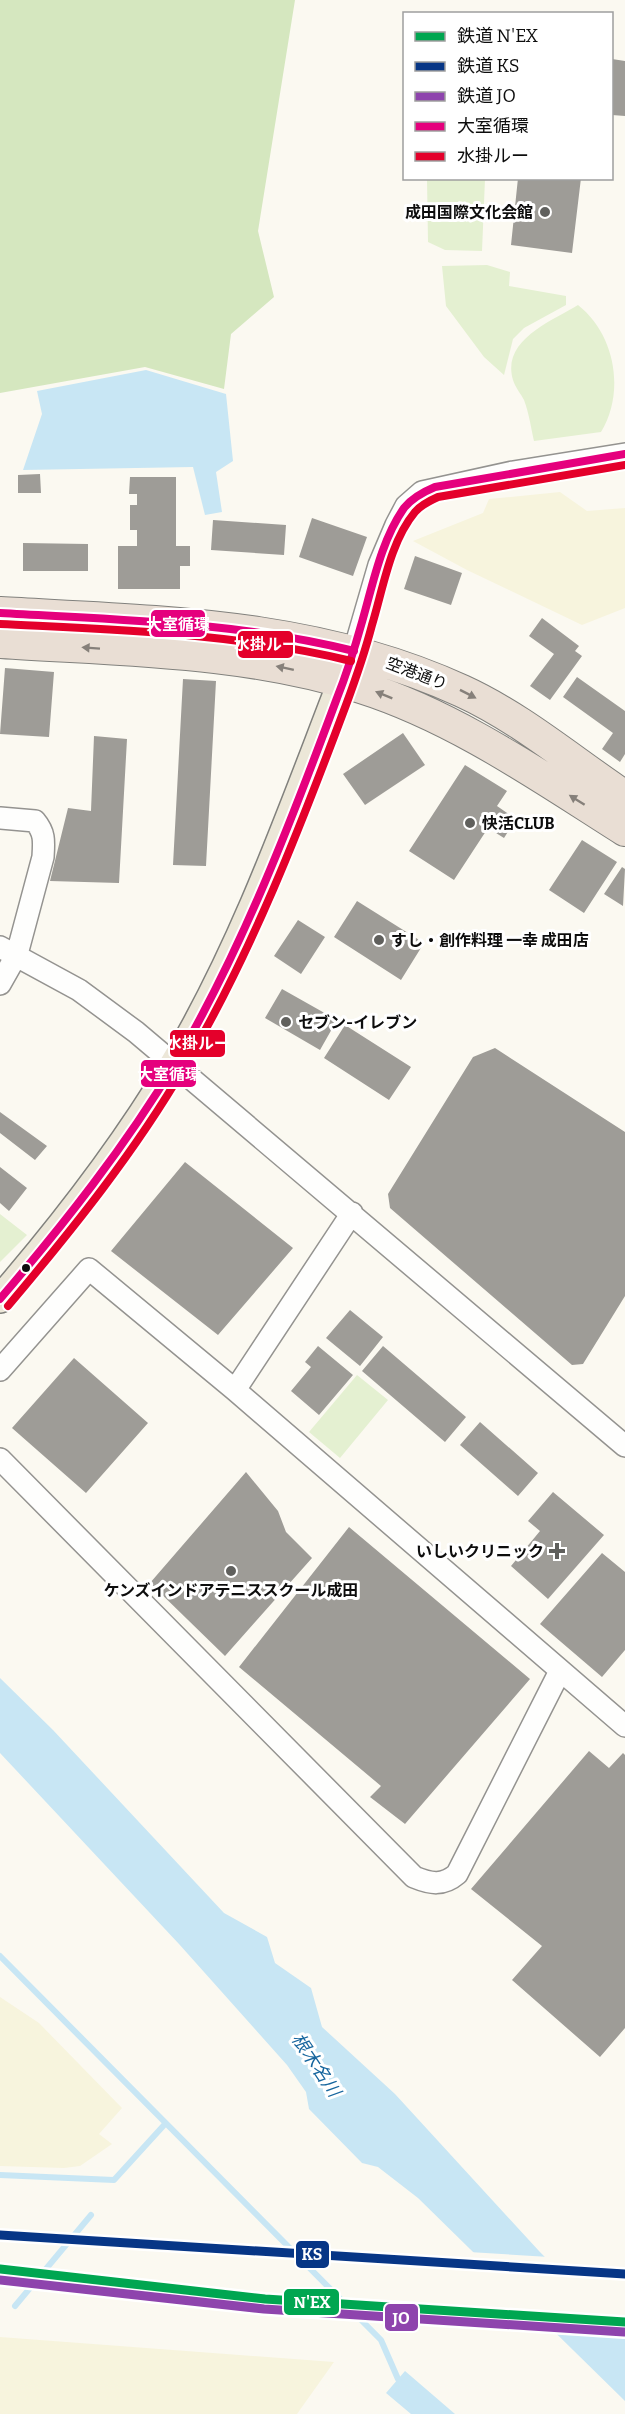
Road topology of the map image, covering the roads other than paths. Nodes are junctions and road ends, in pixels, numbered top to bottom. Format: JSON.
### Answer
{"nodes":[{"id":1,"x":625,"y":454,"type":"edge"},
{"id":2,"x":0,"y":613,"type":"edge"},
{"id":3,"x":0,"y":642,"type":"edge"},
{"id":4,"x":354,"y":651,"type":"junction"},
{"id":5,"x":342,"y":681,"type":"junction"},
{"id":6,"x":625,"y":797,"type":"edge"},
{"id":7,"x":0,"y":818,"type":"edge"},
{"id":8,"x":625,"y":830,"type":"edge"},
{"id":9,"x":9,"y":950,"type":"edge"},
{"id":10,"x":0,"y":984,"type":"edge"},
{"id":11,"x":174,"y":1064,"type":"junction"},
{"id":12,"x":352,"y":1213,"type":"junction"},
{"id":13,"x":0,"y":1299,"type":"edge"},
{"id":14,"x":0,"y":1370,"type":"edge"},
{"id":15,"x":235,"y":1390,"type":"junction"},
{"id":16,"x":625,"y":1446,"type":"edge"},
{"id":17,"x":0,"y":1459,"type":"edge"},
{"id":18,"x":560,"y":1671,"type":"junction"},
{"id":19,"x":625,"y":1726,"type":"edge"}],
"edges":[{"from":1,"to":4,"type":"street"},
{"from":2,"to":4,"type":"highway","name":"空港通り"},
{"from":5,"to":3,"type":"highway","name":"空港通り","one_way":true},
{"from":4,"to":5,"type":"main road"},
{"from":4,"to":6,"type":"highway","name":"空港通り","one_way":true},
{"from":8,"to":5,"type":"highway","name":"空港通り","one_way":true},
{"from":5,"to":11,"type":"main road"},
{"from":7,"to":9,"type":"street"},
{"from":9,"to":10,"type":"street"},
{"from":9,"to":11,"type":"street"},
{"from":11,"to":12,"type":"street"},
{"from":11,"to":13,"type":"main road"},
{"from":12,"to":15,"type":"street"},
{"from":12,"to":16,"type":"street"},
{"from":14,"to":15,"type":"street"},
{"from":15,"to":18,"type":"street"},
{"from":17,"to":18,"type":"street"},
{"from":18,"to":19,"type":"street"}]}
